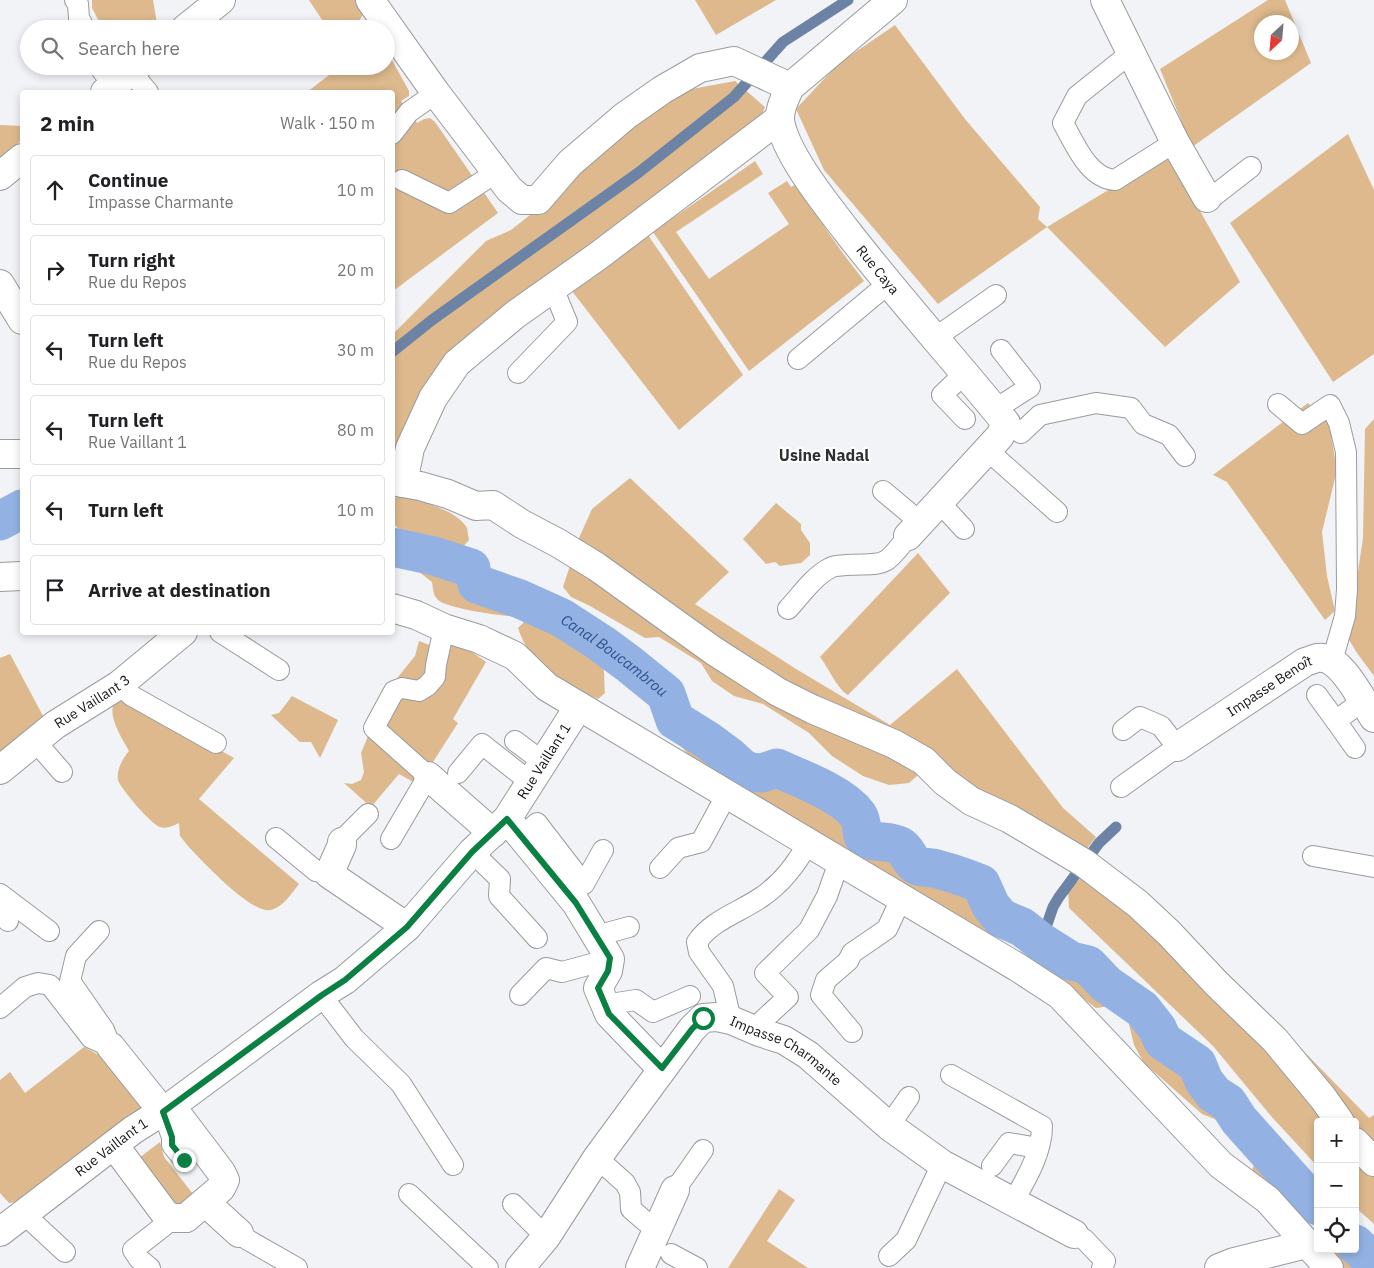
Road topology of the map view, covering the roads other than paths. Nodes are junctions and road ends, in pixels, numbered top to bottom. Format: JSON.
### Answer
{"nodes":[{"id":1,"x":221,"y":0,"type":"edge"},
{"id":2,"x":893,"y":0,"type":"edge"},
{"id":3,"x":1105,"y":0,"type":"edge"},
{"id":4,"x":79,"y":1,"type":"edge"},
{"id":5,"x":80,"y":20,"type":"edge"},
{"id":6,"x":196,"y":20,"type":"edge"},
{"id":7,"x":395,"y":41,"type":"edge"},
{"id":8,"x":1132,"y":55,"type":"junction"},
{"id":9,"x":790,"y":87,"type":"junction"},
{"id":10,"x":436,"y":93,"type":"junction"},
{"id":11,"x":780,"y":119,"type":"junction"},
{"id":12,"x":395,"y":132,"type":"edge"},
{"id":13,"x":1175,"y":142,"type":"junction"},
{"id":14,"x":20,"y":160,"type":"edge"},
{"id":15,"x":1252,"y":168,"type":"dead end"},
{"id":16,"x":497,"y":172,"type":"junction"},
{"id":17,"x":0,"y":176,"type":"edge"},
{"id":18,"x":402,"y":180,"type":"dead end"},
{"id":19,"x":1207,"y":198,"type":"joint"},
{"id":20,"x":888,"y":283,"type":"junction"},
{"id":21,"x":0,"y":284,"type":"edge"},
{"id":22,"x":553,"y":288,"type":"junction"},
{"id":23,"x":996,"y":295,"type":"dead end"},
{"id":24,"x":20,"y":317,"type":"edge"},
{"id":25,"x":934,"y":338,"type":"junction"},
{"id":26,"x":1001,"y":350,"type":"dead end"},
{"id":27,"x":798,"y":358,"type":"dead end"},
{"id":28,"x":518,"y":373,"type":"dead end"},
{"id":29,"x":964,"y":374,"type":"junction"},
{"id":30,"x":1278,"y":404,"type":"dead end"},
{"id":31,"x":1000,"y":417,"type":"junction"},
{"id":32,"x":965,"y":418,"type":"dead end"},
{"id":33,"x":986,"y":449,"type":"junction"},
{"id":34,"x":0,"y":454,"type":"edge"},
{"id":35,"x":20,"y":454,"type":"edge"},
{"id":36,"x":1185,"y":456,"type":"dead end"},
{"id":37,"x":398,"y":482,"type":"edge"},
{"id":38,"x":884,"y":491,"type":"dead end"},
{"id":39,"x":939,"y":502,"type":"junction"},
{"id":40,"x":1057,"y":512,"type":"dead end"},
{"id":41,"x":914,"y":529,"type":"junction"},
{"id":42,"x":964,"y":529,"type":"dead end"},
{"id":43,"x":20,"y":576,"type":"edge"},
{"id":44,"x":0,"y":577,"type":"edge"},
{"id":45,"x":395,"y":609,"type":"edge"},
{"id":46,"x":788,"y":609,"type":"dead end"},
{"id":47,"x":444,"y":628,"type":"junction"},
{"id":48,"x":179,"y":635,"type":"edge"},
{"id":49,"x":225,"y":635,"type":"edge"},
{"id":50,"x":1332,"y":661,"type":"junction"},
{"id":51,"x":279,"y":670,"type":"dead end"},
{"id":52,"x":119,"y":685,"type":"junction"},
{"id":53,"x":1317,"y":695,"type":"dead end"},
{"id":54,"x":579,"y":706,"type":"junction"},
{"id":55,"x":1368,"y":710,"type":"edge"},
{"id":56,"x":1336,"y":721,"type":"junction"},
{"id":57,"x":1123,"y":730,"type":"dead end"},
{"id":58,"x":515,"y":741,"type":"dead end"},
{"id":59,"x":35,"y":742,"type":"junction"},
{"id":60,"x":216,"y":743,"type":"dead end"},
{"id":61,"x":1177,"y":747,"type":"junction"},
{"id":62,"x":1355,"y":748,"type":"dead end"},
{"id":63,"x":0,"y":770,"type":"edge"},
{"id":64,"x":62,"y":772,"type":"dead end"},
{"id":65,"x":537,"y":772,"type":"junction"},
{"id":66,"x":458,"y":773,"type":"dead end"},
{"id":67,"x":428,"y":776,"type":"junction"},
{"id":68,"x":1121,"y":787,"type":"dead end"},
{"id":69,"x":727,"y":794,"type":"junction"},
{"id":70,"x":368,"y":814,"type":"dead end"},
{"id":71,"x":507,"y":830,"type":"junction"},
{"id":72,"x":276,"y":838,"type":"dead end"},
{"id":73,"x":391,"y":839,"type":"dead end"},
{"id":74,"x":342,"y":842,"type":"joint"},
{"id":75,"x":808,"y":843,"type":"junction"},
{"id":76,"x":603,"y":850,"type":"dead end"},
{"id":77,"x":472,"y":852,"type":"junction"},
{"id":78,"x":1313,"y":856,"type":"dead end"},
{"id":79,"x":840,"y":862,"type":"junction"},
{"id":80,"x":1374,"y":867,"type":"edge"},
{"id":81,"x":660,"y":868,"type":"dead end"},
{"id":82,"x":329,"y":874,"type":"junction"},
{"id":83,"x":0,"y":894,"type":"edge"},
{"id":84,"x":901,"y":898,"type":"junction"},
{"id":85,"x":407,"y":927,"type":"junction"},
{"id":86,"x":629,"y":927,"type":"dead end"},
{"id":87,"x":49,"y":931,"type":"dead end"},
{"id":88,"x":99,"y":931,"type":"dead end"},
{"id":89,"x":537,"y":938,"type":"dead end"},
{"id":90,"x":603,"y":947,"type":"junction"},
{"id":91,"x":322,"y":995,"type":"junction"},
{"id":92,"x":520,"y":995,"type":"dead end"},
{"id":93,"x":690,"y":996,"type":"dead end"},
{"id":94,"x":604,"y":1005,"type":"junction"},
{"id":95,"x":0,"y":1008,"type":"edge"},
{"id":96,"x":731,"y":1020,"type":"junction"},
{"id":97,"x":759,"y":1032,"type":"junction"},
{"id":98,"x":852,"y":1032,"type":"dead end"},
{"id":99,"x":110,"y":1047,"type":"junction"},
{"id":100,"x":662,"y":1068,"type":"junction"},
{"id":101,"x":951,"y":1075,"type":"dead end"},
{"id":102,"x":908,"y":1098,"type":"dead end"},
{"id":103,"x":167,"y":1109,"type":"junction"},
{"id":104,"x":1337,"y":1118,"type":"edge"},
{"id":105,"x":889,"y":1126,"type":"junction"},
{"id":106,"x":114,"y":1145,"type":"junction"},
{"id":107,"x":1359,"y":1146,"type":"edge"},
{"id":108,"x":1038,"y":1148,"type":"junction"},
{"id":109,"x":704,"y":1150,"type":"dead end"},
{"id":110,"x":597,"y":1158,"type":"junction"},
{"id":111,"x":184,"y":1160,"type":"dead end"},
{"id":112,"x":1374,"y":1162,"type":"edge"},
{"id":113,"x":942,"y":1164,"type":"junction"},
{"id":114,"x":453,"y":1165,"type":"dead end"},
{"id":115,"x":992,"y":1166,"type":"dead end"},
{"id":116,"x":675,"y":1190,"type":"joint"},
{"id":117,"x":409,"y":1194,"type":"dead end"},
{"id":118,"x":205,"y":1202,"type":"junction"},
{"id":119,"x":1013,"y":1202,"type":"junction"},
{"id":120,"x":513,"y":1204,"type":"dead end"},
{"id":121,"x":166,"y":1215,"type":"junction"},
{"id":122,"x":8,"y":1221,"type":"edge"},
{"id":123,"x":658,"y":1227,"type":"junction"},
{"id":124,"x":239,"y":1232,"type":"joint"},
{"id":125,"x":1074,"y":1234,"type":"joint"},
{"id":126,"x":546,"y":1237,"type":"junction"},
{"id":127,"x":1307,"y":1244,"type":"junction"},
{"id":128,"x":65,"y":1252,"type":"dead end"},
{"id":129,"x":671,"y":1254,"type":"dead end"},
{"id":130,"x":889,"y":1256,"type":"dead end"},
{"id":131,"x":150,"y":1268,"type":"edge"},
{"id":132,"x":297,"y":1268,"type":"edge"},
{"id":133,"x":488,"y":1268,"type":"edge"},
{"id":134,"x":520,"y":1268,"type":"edge"},
{"id":135,"x":640,"y":1268,"type":"edge"},
{"id":136,"x":697,"y":1268,"type":"edge"},
{"id":137,"x":1102,"y":1268,"type":"edge"},
{"id":138,"x":1219,"y":1268,"type":"edge"},
{"id":139,"x":1329,"y":1268,"type":"edge"}],
"edges":[{"from":1,"to":6,"type":"street"},
{"from":2,"to":9,"type":"street"},
{"from":3,"to":8,"type":"street"},
{"from":4,"to":5,"type":"lane"},
{"from":7,"to":10,"type":"street"},
{"from":8,"to":13,"type":"street"},
{"from":8,"to":13,"type":"lane"},
{"from":9,"to":11,"type":"street"},
{"from":9,"to":16,"type":"street"},
{"from":10,"to":12,"type":"lane"},
{"from":10,"to":16,"type":"street"},
{"from":11,"to":20,"type":"street","name":"Rue Caya"},
{"from":11,"to":22,"type":"street"},
{"from":13,"to":19,"type":"street"},
{"from":14,"to":17,"type":"street"},
{"from":15,"to":19,"type":"lane"},
{"from":16,"to":18,"type":"lane"},
{"from":20,"to":25,"type":"street","name":"Rue Caya"},
{"from":20,"to":27,"type":"lane"},
{"from":21,"to":24,"type":"street"},
{"from":22,"to":28,"type":"lane"},
{"from":22,"to":37,"type":"street"},
{"from":23,"to":25,"type":"lane"},
{"from":25,"to":29,"type":"street","name":"Rue Caya"},
{"from":26,"to":31,"type":"lane"},
{"from":29,"to":31,"type":"street","name":"Rue Caya"},
{"from":29,"to":32,"type":"lane"},
{"from":30,"to":50,"type":"lane"},
{"from":31,"to":33,"type":"street"},
{"from":31,"to":36,"type":"lane"},
{"from":33,"to":39,"type":"street"},
{"from":33,"to":40,"type":"lane"},
{"from":34,"to":35,"type":"street"},
{"from":37,"to":104,"type":"street"},
{"from":38,"to":41,"type":"lane"},
{"from":39,"to":41,"type":"street"},
{"from":39,"to":42,"type":"lane"},
{"from":41,"to":46,"type":"lane"},
{"from":43,"to":44,"type":"street"},
{"from":45,"to":47,"type":"street"},
{"from":47,"to":54,"type":"street"},
{"from":47,"to":67,"type":"lane"},
{"from":48,"to":52,"type":"street","name":"Rue Vaillant 3"},
{"from":49,"to":51,"type":"lane"},
{"from":50,"to":55,"type":"street","name":"Impasse Benoît"},
{"from":50,"to":61,"type":"street","name":"Impasse Benoît"},
{"from":52,"to":59,"type":"street","name":"Rue Vaillant 3"},
{"from":52,"to":60,"type":"lane"},
{"from":53,"to":56,"type":"lane"},
{"from":54,"to":65,"type":"street","name":"Rue Vaillant 1"},
{"from":54,"to":69,"type":"street"},
{"from":55,"to":56,"type":"lane"},
{"from":56,"to":62,"type":"lane"},
{"from":57,"to":61,"type":"lane"},
{"from":58,"to":65,"type":"lane"},
{"from":59,"to":63,"type":"street","name":"Rue Vaillant 3"},
{"from":59,"to":64,"type":"lane"},
{"from":61,"to":68,"type":"lane"},
{"from":65,"to":66,"type":"lane"},
{"from":65,"to":71,"type":"street","name":"Rue Vaillant 1"},
{"from":67,"to":71,"type":"street"},
{"from":67,"to":73,"type":"lane"},
{"from":69,"to":75,"type":"street"},
{"from":69,"to":81,"type":"lane"},
{"from":70,"to":74,"type":"lane"},
{"from":71,"to":76,"type":"lane"},
{"from":71,"to":77,"type":"street","name":"Rue Vaillant 1"},
{"from":71,"to":90,"type":"street"},
{"from":72,"to":82,"type":"lane"},
{"from":74,"to":82,"type":"street"},
{"from":75,"to":79,"type":"street"},
{"from":75,"to":96,"type":"lane"},
{"from":77,"to":85,"type":"street","name":"Rue Vaillant 1"},
{"from":77,"to":89,"type":"lane"},
{"from":78,"to":80,"type":"lane"},
{"from":79,"to":84,"type":"street"},
{"from":79,"to":97,"type":"lane"},
{"from":82,"to":85,"type":"street"},
{"from":83,"to":87,"type":"lane"},
{"from":84,"to":98,"type":"lane"},
{"from":84,"to":127,"type":"street"},
{"from":85,"to":91,"type":"street","name":"Rue Vaillant 1"},
{"from":86,"to":90,"type":"lane"},
{"from":88,"to":99,"type":"lane"},
{"from":90,"to":92,"type":"lane"},
{"from":90,"to":94,"type":"street"},
{"from":91,"to":103,"type":"street","name":"Rue Vaillant 1"},
{"from":91,"to":114,"type":"lane"},
{"from":93,"to":94,"type":"lane"},
{"from":94,"to":100,"type":"street"},
{"from":95,"to":99,"type":"lane"},
{"from":96,"to":97,"type":"street","name":"Impasse Charmante"},
{"from":96,"to":100,"type":"street","name":"Impasse Charmante"},
{"from":97,"to":105,"type":"street","name":"Impasse Charmante"},
{"from":99,"to":103,"type":"street"},
{"from":100,"to":110,"type":"street","name":"Impasse Charmante"},
{"from":101,"to":108,"type":"lane"},
{"from":102,"to":105,"type":"lane"},
{"from":103,"to":106,"type":"street","name":"Rue Vaillant 1"},
{"from":103,"to":111,"type":"lane"},
{"from":103,"to":118,"type":"street"},
{"from":105,"to":113,"type":"street","name":"Impasse Charmante"},
{"from":106,"to":121,"type":"street"},
{"from":106,"to":122,"type":"street","name":"Rue Vaillant 1"},
{"from":107,"to":112,"type":"street"},
{"from":108,"to":115,"type":"lane"},
{"from":108,"to":119,"type":"lane"},
{"from":109,"to":116,"type":"lane"},
{"from":110,"to":123,"type":"lane"},
{"from":110,"to":126,"type":"street","name":"Impasse Charmante"},
{"from":113,"to":119,"type":"street","name":"Impasse Charmante"},
{"from":113,"to":130,"type":"lane"},
{"from":116,"to":123,"type":"street"},
{"from":117,"to":133,"type":"lane"},
{"from":118,"to":121,"type":"street"},
{"from":118,"to":124,"type":"street"},
{"from":119,"to":125,"type":"street","name":"Impasse Charmante"},
{"from":120,"to":126,"type":"lane"},
{"from":121,"to":131,"type":"lane"},
{"from":122,"to":128,"type":"lane"},
{"from":123,"to":135,"type":"street"},
{"from":124,"to":132,"type":"lane"},
{"from":125,"to":137,"type":"lane"},
{"from":126,"to":134,"type":"street","name":"Impasse Charmante"},
{"from":127,"to":138,"type":"street"},
{"from":127,"to":139,"type":"street"},
{"from":129,"to":136,"type":"lane"}]}
